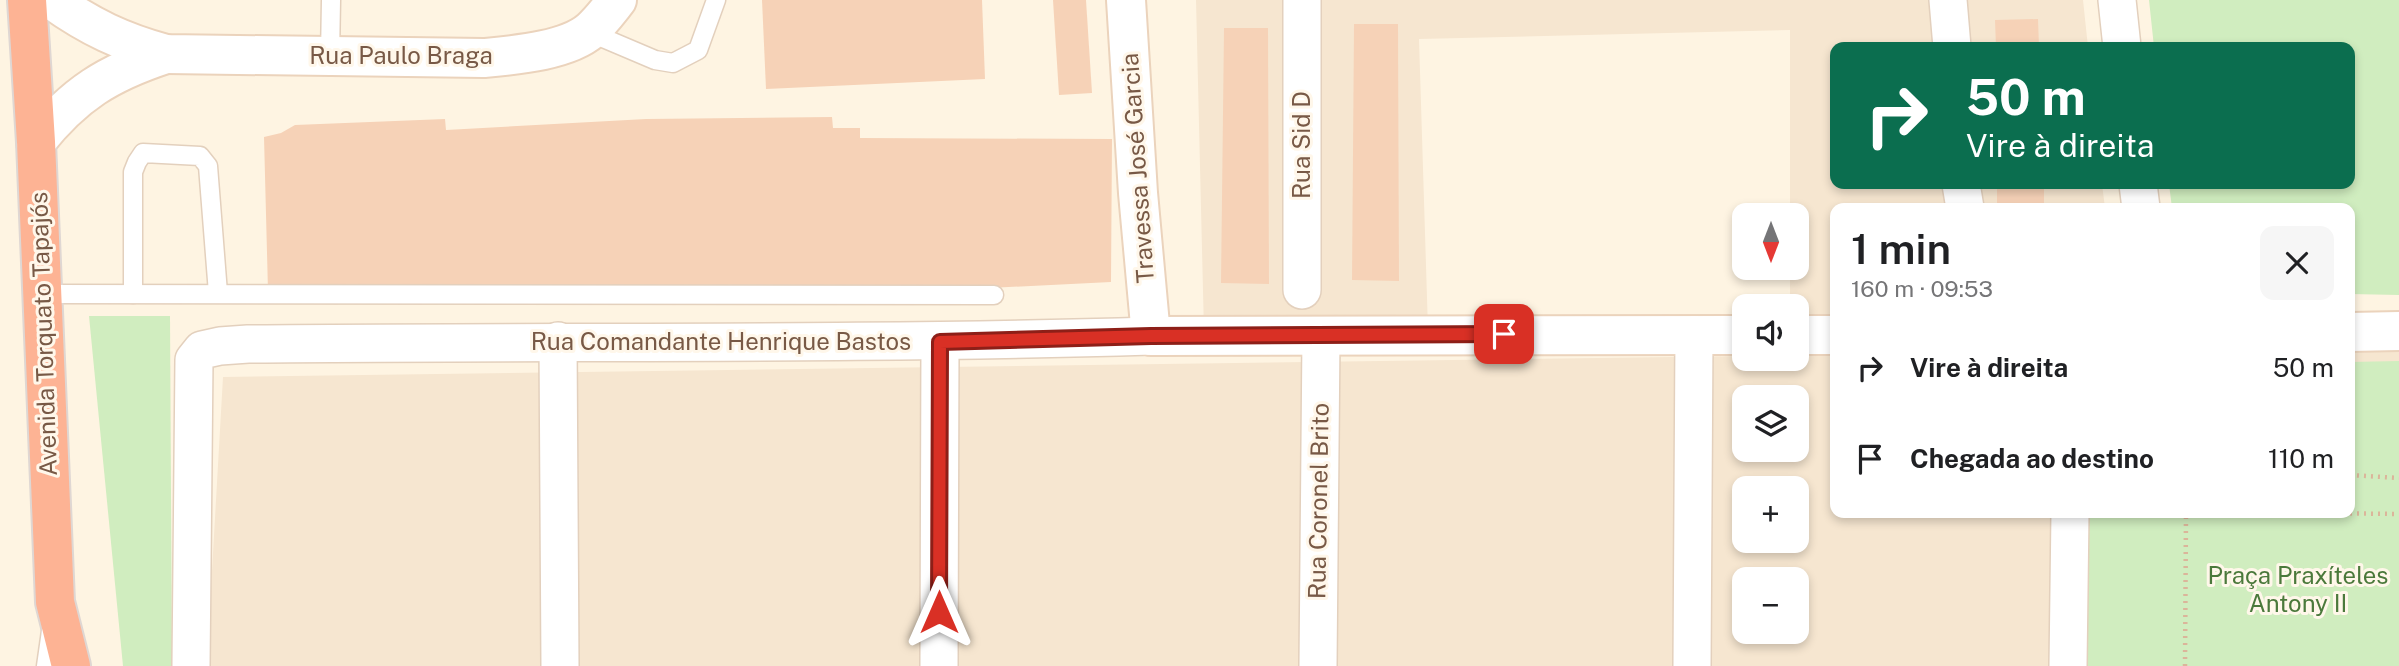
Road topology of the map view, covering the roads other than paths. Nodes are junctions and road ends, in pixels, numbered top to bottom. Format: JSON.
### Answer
{"nodes":[{"id":1,"x":27,"y":0,"type":"edge"},
{"id":2,"x":52,"y":0,"type":"edge"},
{"id":3,"x":331,"y":0,"type":"edge"},
{"id":4,"x":617,"y":0,"type":"edge"},
{"id":5,"x":716,"y":0,"type":"edge"},
{"id":6,"x":1126,"y":0,"type":"edge"},
{"id":7,"x":1303,"y":0,"type":"edge"},
{"id":8,"x":1948,"y":0,"type":"edge"},
{"id":9,"x":2117,"y":0,"type":"edge"},
{"id":10,"x":589,"y":32,"type":"junction"},
{"id":11,"x":1952,"y":42,"type":"edge"},
{"id":12,"x":2121,"y":42,"type":"edge"},
{"id":13,"x":166,"y":54,"type":"junction"},
{"id":14,"x":330,"y":56,"type":"junction"},
{"id":15,"x":36,"y":142,"type":"junction"},
{"id":16,"x":1303,"y":290,"type":"dead end"},
{"id":17,"x":218,"y":293,"type":"junction"},
{"id":18,"x":42,"y":294,"type":"junction"},
{"id":19,"x":133,"y":295,"type":"junction"},
{"id":20,"x":995,"y":295,"type":"dead end"},
{"id":21,"x":2399,"y":331,"type":"edge"},
{"id":22,"x":2355,"y":332,"type":"edge"},
{"id":23,"x":1694,"y":335,"type":"junction"},
{"id":24,"x":1732,"y":335,"type":"edge"},
{"id":25,"x":1809,"y":335,"type":"edge"},
{"id":26,"x":1830,"y":335,"type":"edge"},
{"id":27,"x":1151,"y":336,"type":"junction"},
{"id":28,"x":1321,"y":336,"type":"junction"},
{"id":29,"x":558,"y":341,"type":"junction"},
{"id":30,"x":940,"y":342,"type":"junction"},
{"id":31,"x":2070,"y":518,"type":"edge"},
{"id":32,"x":55,"y":602,"type":"junction"},
{"id":33,"x":46,"y":666,"type":"edge"},
{"id":34,"x":71,"y":666,"type":"edge"},
{"id":35,"x":191,"y":666,"type":"edge"},
{"id":36,"x":560,"y":666,"type":"edge"},
{"id":37,"x":939,"y":666,"type":"edge"},
{"id":38,"x":1318,"y":666,"type":"edge"},
{"id":39,"x":1692,"y":666,"type":"edge"},
{"id":40,"x":2068,"y":666,"type":"edge"}],
"edges":[{"from":1,"to":15,"type":"highway","name":"Avenida Torquato Tapajós"},
{"from":2,"to":13,"type":"street","name":"Rua Paulo Braga"},
{"from":3,"to":14,"type":"lane"},
{"from":4,"to":10,"type":"street","name":"Rua Paulo Braga"},
{"from":5,"to":10,"type":"lane"},
{"from":6,"to":27,"type":"street","name":"Travessa José Garcia"},
{"from":7,"to":16,"type":"street","name":"Rua Sid D"},
{"from":8,"to":11,"type":"street"},
{"from":9,"to":12,"type":"street"},
{"from":10,"to":14,"type":"street","name":"Rua Paulo Braga"},
{"from":13,"to":14,"type":"street","name":"Rua Paulo Braga"},
{"from":13,"to":15,"type":"street","name":"Rua Paulo Braga"},
{"from":15,"to":18,"type":"highway","name":"Avenida Torquato Tapajós"},
{"from":17,"to":19,"type":"lane"},
{"from":17,"to":19,"type":"lane"},
{"from":17,"to":20,"type":"lane"},
{"from":18,"to":19,"type":"lane"},
{"from":18,"to":32,"type":"highway","name":"Avenida Torquato Tapajós"},
{"from":21,"to":22,"type":"street"},
{"from":23,"to":24,"type":"street","name":"Rua Comandante Henrique Bastos"},
{"from":23,"to":28,"type":"street","name":"Rua Comandante Henrique Bastos"},
{"from":23,"to":39,"type":"street"},
{"from":25,"to":26,"type":"street"},
{"from":27,"to":28,"type":"street","name":"Rua Comandante Henrique Bastos"},
{"from":27,"to":30,"type":"street","name":"Rua Comandante Henrique Bastos"},
{"from":28,"to":38,"type":"street","name":"Rua Coronel Brito"},
{"from":29,"to":30,"type":"street","name":"Rua Comandante Henrique Bastos"},
{"from":29,"to":35,"type":"street","name":"Rua Comandante Henrique Bastos"},
{"from":29,"to":36,"type":"street"},
{"from":30,"to":37,"type":"street"},
{"from":31,"to":40,"type":"street"},
{"from":32,"to":33,"type":"lane"},
{"from":32,"to":34,"type":"highway","name":"Avenida Torquato Tapajós"}]}
